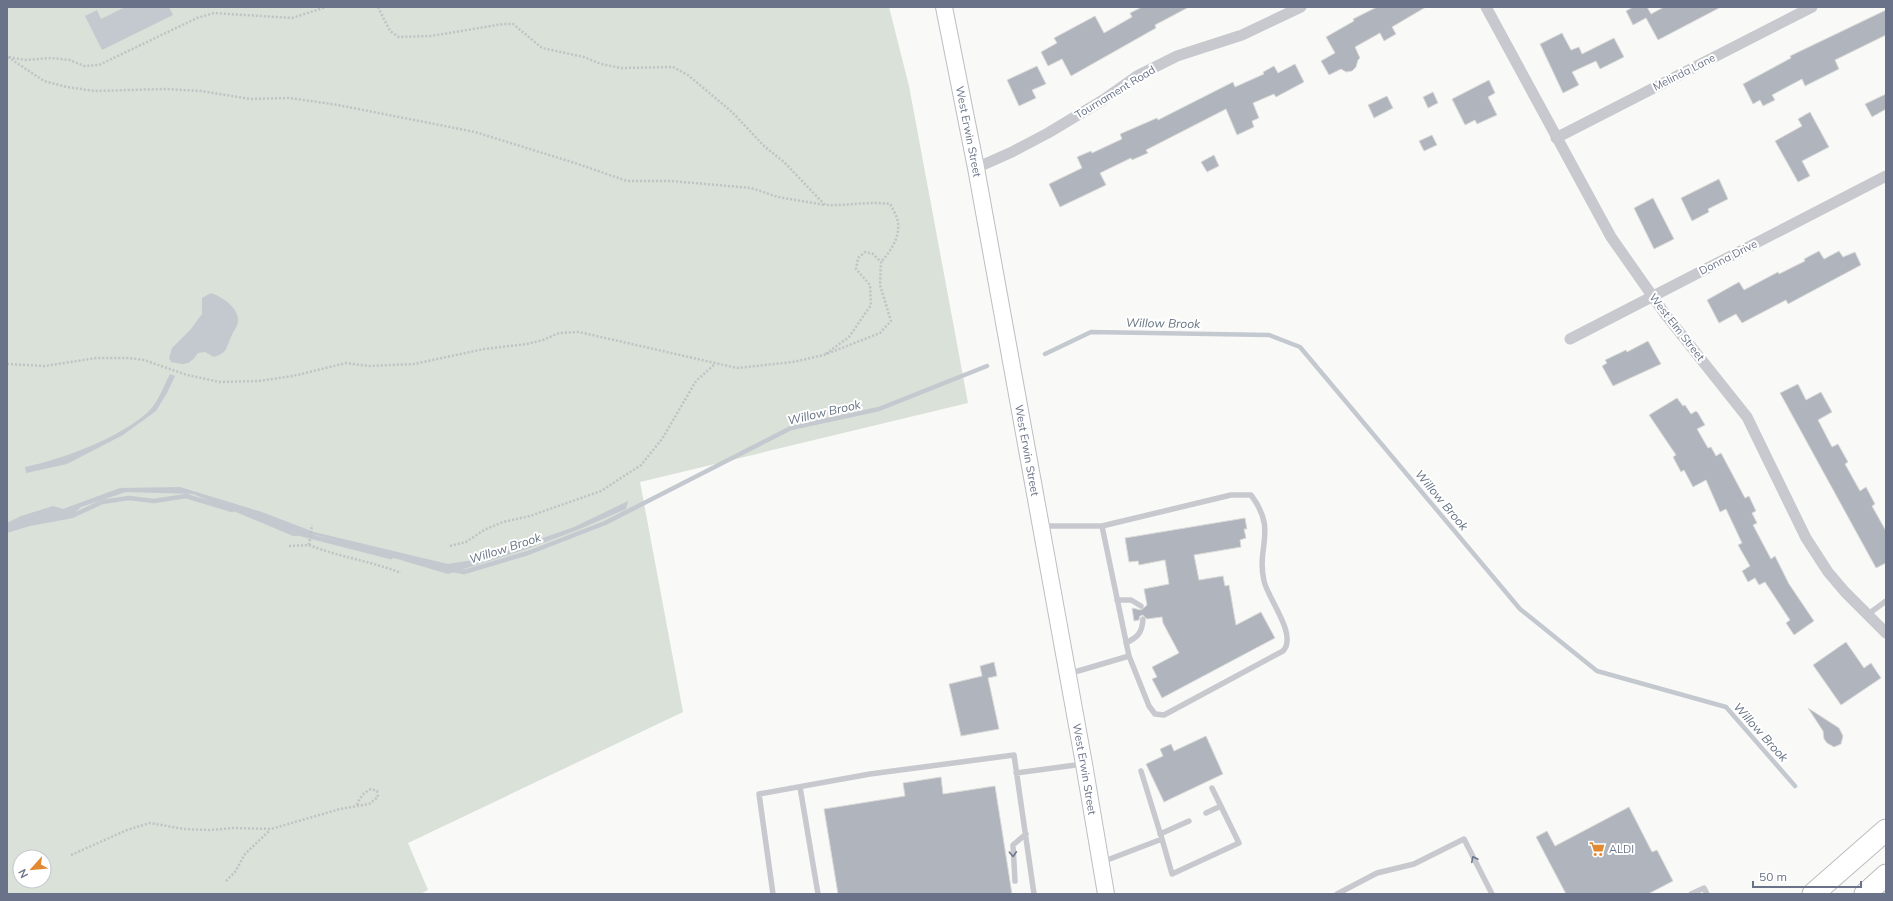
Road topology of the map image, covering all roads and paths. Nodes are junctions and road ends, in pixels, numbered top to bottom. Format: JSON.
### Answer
{"nodes":[{"id":1,"x":326,"y":7,"type":"edge"},
{"id":2,"x":378,"y":7,"type":"edge"},
{"id":3,"x":944,"y":7,"type":"edge"},
{"id":4,"x":1302,"y":7,"type":"edge"},
{"id":5,"x":1486,"y":7,"type":"edge"},
{"id":6,"x":1812,"y":7,"type":"edge"},
{"id":7,"x":7,"y":56,"type":"edge"},
{"id":8,"x":1556,"y":138,"type":"junction"},
{"id":9,"x":976,"y":168,"type":"junction"},
{"id":10,"x":1886,"y":176,"type":"edge"},
{"id":11,"x":825,"y":204,"type":"junction"},
{"id":12,"x":881,"y":262,"type":"junction"},
{"id":13,"x":1652,"y":296,"type":"junction"},
{"id":14,"x":1570,"y":339,"type":"dead end"},
{"id":15,"x":824,"y":355,"type":"junction"},
{"id":16,"x":7,"y":364,"type":"edge"},
{"id":17,"x":715,"y":364,"type":"junction"},
{"id":18,"x":312,"y":524,"type":"dead end"},
{"id":19,"x":1041,"y":526,"type":"junction"},
{"id":20,"x":1102,"y":526,"type":"junction"},
{"id":21,"x":309,"y":545,"type":"junction"},
{"id":22,"x":289,"y":546,"type":"dead end"},
{"id":23,"x":450,"y":546,"type":"dead end"},
{"id":24,"x":401,"y":573,"type":"dead end"},
{"id":25,"x":1117,"y":600,"type":"junction"},
{"id":26,"x":1886,"y":601,"type":"edge"},
{"id":27,"x":1141,"y":606,"type":"dead end"},
{"id":28,"x":1867,"y":615,"type":"junction"},
{"id":29,"x":1144,"y":619,"type":"dead end"},
{"id":30,"x":1886,"y":633,"type":"edge"},
{"id":31,"x":1126,"y":643,"type":"junction"},
{"id":32,"x":1129,"y":656,"type":"junction"},
{"id":33,"x":1068,"y":674,"type":"junction"},
{"id":34,"x":1084,"y":764,"type":"junction"},
{"id":35,"x":1141,"y":771,"type":"dead end"},
{"id":36,"x":1016,"y":774,"type":"junction"},
{"id":37,"x":800,"y":787,"type":"junction"},
{"id":38,"x":1212,"y":788,"type":"dead end"},
{"id":39,"x":358,"y":805,"type":"junction"},
{"id":40,"x":1221,"y":806,"type":"junction"},
{"id":41,"x":1206,"y":813,"type":"dead end"},
{"id":42,"x":1189,"y":821,"type":"dead end"},
{"id":43,"x":271,"y":829,"type":"junction"},
{"id":44,"x":1886,"y":830,"type":"edge"},
{"id":45,"x":1026,"y":834,"type":"junction"},
{"id":46,"x":1161,"y":837,"type":"junction"},
{"id":47,"x":71,"y":855,"type":"dead end"},
{"id":48,"x":1100,"y":863,"type":"junction"},
{"id":49,"x":1886,"y":875,"type":"edge"},
{"id":50,"x":226,"y":881,"type":"dead end"},
{"id":51,"x":1015,"y":881,"type":"dead end"},
{"id":52,"x":773,"y":894,"type":"edge"},
{"id":53,"x":818,"y":894,"type":"edge"},
{"id":54,"x":1034,"y":894,"type":"edge"},
{"id":55,"x":1106,"y":894,"type":"edge"},
{"id":56,"x":1337,"y":894,"type":"edge"},
{"id":57,"x":1492,"y":894,"type":"edge"},
{"id":58,"x":1691,"y":894,"type":"edge"},
{"id":59,"x":1707,"y":894,"type":"edge"},
{"id":60,"x":1813,"y":894,"type":"edge"},
{"id":61,"x":1865,"y":894,"type":"edge"}],
"edges":[{"from":1,"to":7,"type":"path"},
{"from":2,"to":11,"type":"path"},
{"from":3,"to":9,"type":"main road","name":"West Erwin Street"},
{"from":4,"to":9,"type":"street","name":"Tournament Road"},
{"from":5,"to":8,"type":"street","name":"West Elm Street"},
{"from":6,"to":8,"type":"street","name":"Melinda Lane"},
{"from":7,"to":11,"type":"path"},
{"from":8,"to":13,"type":"street","name":"West Elm Street"},
{"from":9,"to":19,"type":"main road","name":"West Erwin Street"},
{"from":10,"to":13,"type":"street","name":"Donna Drive"},
{"from":11,"to":12,"type":"path"},
{"from":12,"to":15,"type":"path"},
{"from":12,"to":15,"type":"path"},
{"from":13,"to":14,"type":"street","name":"Donna Drive"},
{"from":13,"to":28,"type":"street","name":"West Elm Street"},
{"from":15,"to":17,"type":"path"},
{"from":16,"to":17,"type":"path"},
{"from":17,"to":23,"type":"path"},
{"from":18,"to":21,"type":"path"},
{"from":19,"to":20,"type":"lane"},
{"from":19,"to":33,"type":"main road","name":"West Erwin Street"},
{"from":20,"to":25,"type":"lane"},
{"from":20,"to":32,"type":"lane"},
{"from":21,"to":22,"type":"path"},
{"from":21,"to":24,"type":"path"},
{"from":25,"to":27,"type":"lane"},
{"from":25,"to":31,"type":"lane"},
{"from":26,"to":28,"type":"lane"},
{"from":28,"to":30,"type":"street","name":"West Elm Street"},
{"from":29,"to":31,"type":"lane"},
{"from":31,"to":32,"type":"lane"},
{"from":32,"to":33,"type":"lane"},
{"from":33,"to":34,"type":"main road","name":"West Erwin Street"},
{"from":34,"to":36,"type":"lane"},
{"from":34,"to":48,"type":"main road","name":"West Erwin Street"},
{"from":35,"to":46,"type":"lane"},
{"from":36,"to":37,"type":"lane"},
{"from":36,"to":45,"type":"lane"},
{"from":37,"to":52,"type":"lane"},
{"from":37,"to":53,"type":"lane"},
{"from":38,"to":40,"type":"lane"},
{"from":39,"to":39,"type":"path"},
{"from":39,"to":43,"type":"path"},
{"from":40,"to":41,"type":"lane"},
{"from":40,"to":46,"type":"lane"},
{"from":42,"to":46,"type":"lane"},
{"from":43,"to":47,"type":"path"},
{"from":43,"to":50,"type":"path"},
{"from":44,"to":60,"type":"highway"},
{"from":45,"to":51,"type":"lane","one_way":true},
{"from":45,"to":54,"type":"lane"},
{"from":46,"to":48,"type":"lane"},
{"from":48,"to":55,"type":"main road","name":"West Erwin Street"},
{"from":49,"to":61,"type":"highway"},
{"from":57,"to":56,"type":"lane","one_way":true},
{"from":58,"to":59,"type":"lane"}]}
